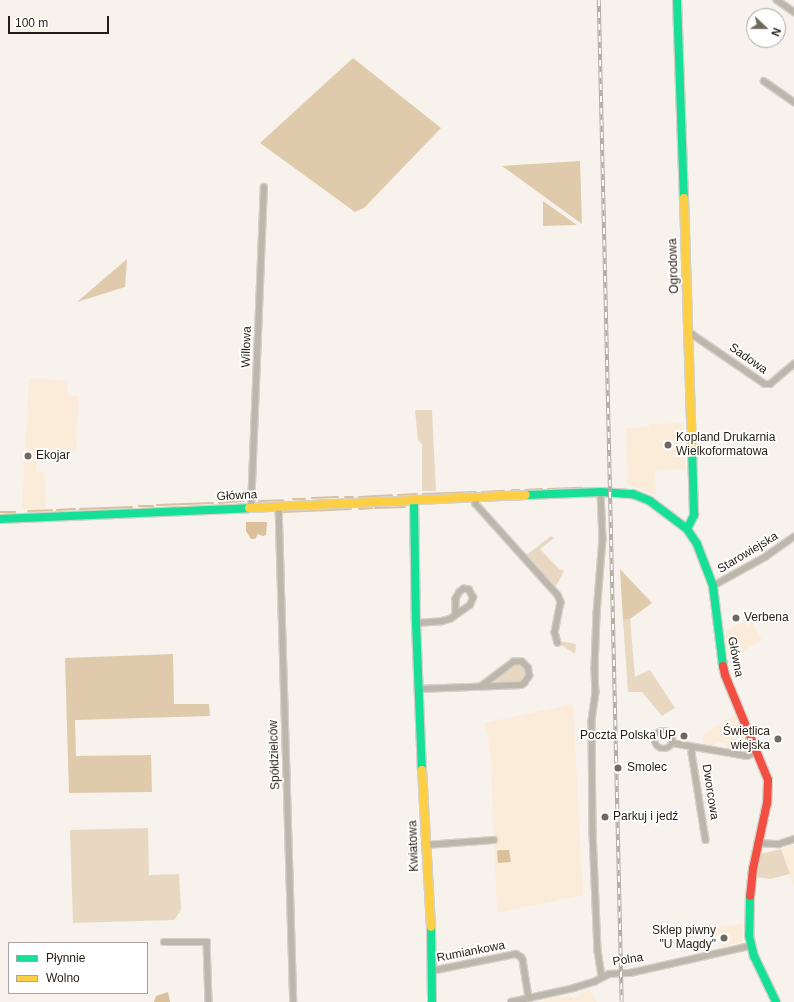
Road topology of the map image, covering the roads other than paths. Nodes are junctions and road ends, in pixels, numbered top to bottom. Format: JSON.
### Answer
{"nodes":[{"id":1,"x":677,"y":0,"type":"edge"},
{"id":2,"x":777,"y":0,"type":"edge"},
{"id":3,"x":794,"y":12,"type":"edge"},
{"id":4,"x":764,"y":81,"type":"dead end"},
{"id":5,"x":794,"y":102,"type":"edge"},
{"id":6,"x":264,"y":187,"type":"dead end"},
{"id":7,"x":688,"y":334,"type":"junction"},
{"id":8,"x":794,"y":364,"type":"edge"},
{"id":9,"x":601,"y":492,"type":"junction"},
{"id":10,"x":476,"y":498,"type":"junction"},
{"id":11,"x":414,"y":501,"type":"junction"},
{"id":12,"x":279,"y":506,"type":"junction"},
{"id":13,"x":251,"y":508,"type":"junction"},
{"id":14,"x":0,"y":519,"type":"edge"},
{"id":15,"x":687,"y":529,"type":"junction"},
{"id":16,"x":794,"y":537,"type":"edge"},
{"id":17,"x":713,"y":586,"type":"junction"},
{"id":18,"x":456,"y":614,"type":"dead end"},
{"id":19,"x":416,"y":623,"type":"junction"},
{"id":20,"x":558,"y":643,"type":"dead end"},
{"id":21,"x":482,"y":686,"type":"junction"},
{"id":22,"x":418,"y":689,"type":"junction"},
{"id":23,"x":672,"y":743,"type":"dead end"},
{"id":24,"x":693,"y":747,"type":"junction"},
{"id":25,"x":757,"y":752,"type":"junction"},
{"id":26,"x":794,"y":839,"type":"edge"},
{"id":27,"x":494,"y":840,"type":"dead end"},
{"id":28,"x":706,"y":840,"type":"dead end"},
{"id":29,"x":757,"y":843,"type":"junction"},
{"id":30,"x":425,"y":845,"type":"junction"},
{"id":31,"x":164,"y":942,"type":"dead end"},
{"id":32,"x":750,"y":946,"type":"junction"},
{"id":33,"x":431,"y":971,"type":"junction"},
{"id":34,"x":602,"y":976,"type":"junction"},
{"id":35,"x":529,"y":998,"type":"junction"},
{"id":36,"x":209,"y":1002,"type":"edge"},
{"id":37,"x":294,"y":1002,"type":"edge"},
{"id":38,"x":432,"y":1002,"type":"edge"},
{"id":39,"x":511,"y":1002,"type":"edge"},
{"id":40,"x":776,"y":1002,"type":"edge"}],
"edges":[{"from":1,"to":7,"type":"street","name":"Ogrodowa"},
{"from":2,"to":3,"type":"street"},
{"from":4,"to":5,"type":"street"},
{"from":6,"to":13,"type":"street","name":"Willowa"},
{"from":7,"to":8,"type":"street","name":"Sadowa"},
{"from":7,"to":15,"type":"street","name":"Ogrodowa"},
{"from":9,"to":10,"type":"street","name":"Główna"},
{"from":9,"to":15,"type":"street","name":"Główna"},
{"from":9,"to":34,"type":"street"},
{"from":10,"to":11,"type":"street","name":"Główna"},
{"from":10,"to":20,"type":"street"},
{"from":11,"to":12,"type":"street","name":"Główna"},
{"from":11,"to":19,"type":"street","name":"Kwiatowa"},
{"from":12,"to":13,"type":"street","name":"Główna"},
{"from":12,"to":37,"type":"street","name":"Spółdzielców"},
{"from":13,"to":14,"type":"street","name":"Główna"},
{"from":15,"to":17,"type":"street","name":"Główna"},
{"from":16,"to":17,"type":"street","name":"Starowiejska"},
{"from":17,"to":25,"type":"street","name":"Główna"},
{"from":18,"to":19,"type":"street"},
{"from":19,"to":22,"type":"street","name":"Kwiatowa"},
{"from":21,"to":21,"type":"street"},
{"from":21,"to":22,"type":"street"},
{"from":22,"to":30,"type":"street","name":"Kwiatowa"},
{"from":23,"to":24,"type":"street","name":"Dworcowa"},
{"from":24,"to":25,"type":"street","name":"Dworcowa"},
{"from":24,"to":28,"type":"street","name":"Dworcowa"},
{"from":25,"to":29,"type":"street","name":"Główna"},
{"from":26,"to":29,"type":"street"},
{"from":27,"to":30,"type":"street"},
{"from":29,"to":32,"type":"street","name":"Główna"},
{"from":30,"to":33,"type":"street","name":"Kwiatowa"},
{"from":31,"to":36,"type":"street"},
{"from":32,"to":34,"type":"street","name":"Polna"},
{"from":32,"to":40,"type":"street","name":"Główna"},
{"from":33,"to":35,"type":"street","name":"Rumiankowa"},
{"from":33,"to":38,"type":"street","name":"Kwiatowa"},
{"from":34,"to":35,"type":"street","name":"Polna"},
{"from":35,"to":39,"type":"street","name":"Polna"}]}
